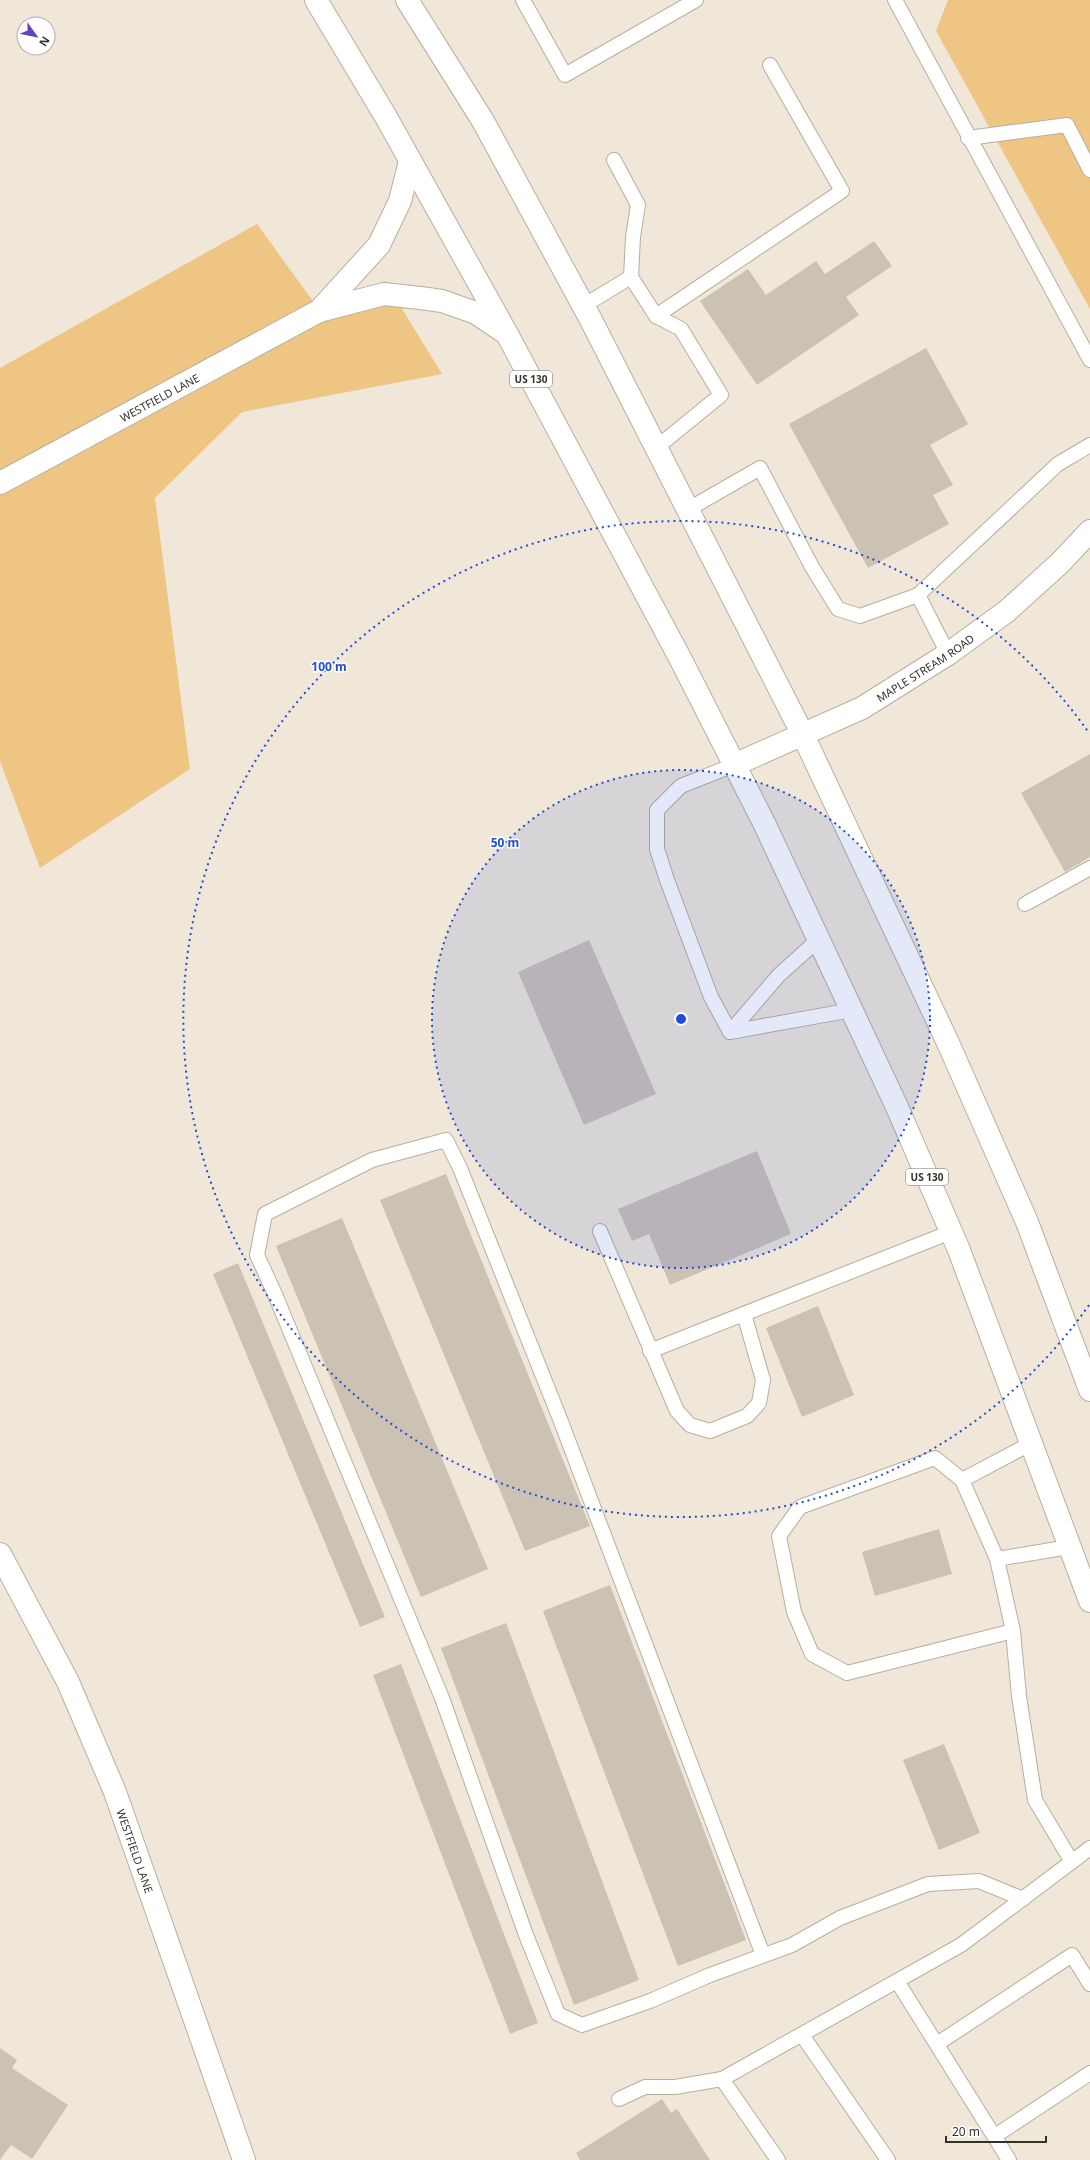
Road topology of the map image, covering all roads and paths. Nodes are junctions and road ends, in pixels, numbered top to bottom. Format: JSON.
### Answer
{"nodes":[{"id":1,"x":316,"y":0,"type":"edge"},
{"id":2,"x":407,"y":0,"type":"edge"},
{"id":3,"x":523,"y":0,"type":"edge"},
{"id":4,"x":696,"y":0,"type":"edge"},
{"id":5,"x":895,"y":0,"type":"edge"},
{"id":6,"x":770,"y":65,"type":"dead end"},
{"id":7,"x":968,"y":138,"type":"junction"},
{"id":8,"x":614,"y":160,"type":"dead end"},
{"id":9,"x":410,"y":161,"type":"junction"},
{"id":10,"x":1090,"y":170,"type":"edge"},
{"id":11,"x":631,"y":277,"type":"junction"},
{"id":12,"x":583,"y":306,"type":"junction"},
{"id":13,"x":319,"y":311,"type":"junction"},
{"id":14,"x":656,"y":316,"type":"junction"},
{"id":15,"x":507,"y":334,"type":"junction"},
{"id":16,"x":1090,"y":360,"type":"edge"},
{"id":17,"x":1090,"y":445,"type":"edge"},
{"id":18,"x":656,"y":448,"type":"junction"},
{"id":19,"x":0,"y":483,"type":"edge"},
{"id":20,"x":688,"y":510,"type":"junction"},
{"id":21,"x":1090,"y":531,"type":"edge"},
{"id":22,"x":918,"y":595,"type":"junction"},
{"id":23,"x":948,"y":654,"type":"junction"},
{"id":24,"x":803,"y":735,"type":"junction"},
{"id":25,"x":734,"y":765,"type":"junction"},
{"id":26,"x":1090,"y":868,"type":"edge"},
{"id":27,"x":1025,"y":904,"type":"dead end"},
{"id":28,"x":819,"y":939,"type":"junction"},
{"id":29,"x":852,"y":1010,"type":"junction"},
{"id":30,"x":730,"y":1032,"type":"junction"},
{"id":31,"x":600,"y":1231,"type":"dead end"},
{"id":32,"x":952,"y":1232,"type":"junction"},
{"id":33,"x":744,"y":1314,"type":"junction"},
{"id":34,"x":650,"y":1351,"type":"junction"},
{"id":35,"x":1082,"y":1355,"type":"edge"},
{"id":36,"x":1090,"y":1390,"type":"edge"},
{"id":37,"x":1030,"y":1444,"type":"junction"},
{"id":38,"x":962,"y":1480,"type":"junction"},
{"id":39,"x":1069,"y":1547,"type":"junction"},
{"id":40,"x":0,"y":1554,"type":"edge"},
{"id":41,"x":997,"y":1559,"type":"junction"},
{"id":42,"x":1090,"y":1601,"type":"edge"},
{"id":43,"x":1013,"y":1631,"type":"junction"},
{"id":44,"x":1090,"y":1848,"type":"edge"},
{"id":45,"x":1072,"y":1862,"type":"junction"},
{"id":46,"x":1023,"y":1899,"type":"junction"},
{"id":47,"x":763,"y":1955,"type":"junction"},
{"id":48,"x":897,"y":1981,"type":"junction"},
{"id":49,"x":1090,"y":1984,"type":"edge"},
{"id":50,"x":802,"y":2035,"type":"junction"},
{"id":51,"x":937,"y":2044,"type":"junction"},
{"id":52,"x":1090,"y":2073,"type":"edge"},
{"id":53,"x":722,"y":2080,"type":"junction"},
{"id":54,"x":619,"y":2099,"type":"dead end"},
{"id":55,"x":995,"y":2136,"type":"junction"},
{"id":56,"x":244,"y":2160,"type":"edge"},
{"id":57,"x":778,"y":2160,"type":"edge"},
{"id":58,"x":888,"y":2160,"type":"edge"},
{"id":59,"x":1009,"y":2160,"type":"edge"}],
"edges":[{"from":1,"to":9,"type":"main road","number":"US 130"},
{"from":2,"to":12,"type":"main road"},
{"from":3,"to":4,"type":"lane"},
{"from":5,"to":7,"type":"lane"},
{"from":6,"to":14,"type":"lane"},
{"from":7,"to":10,"type":"lane"},
{"from":7,"to":16,"type":"lane"},
{"from":8,"to":11,"type":"lane"},
{"from":9,"to":13,"type":"main road","name":"WESTFIELD LANE"},
{"from":9,"to":15,"type":"main road","number":"US 130"},
{"from":11,"to":12,"type":"lane"},
{"from":11,"to":14,"type":"lane"},
{"from":12,"to":18,"type":"main road"},
{"from":13,"to":15,"type":"main road","name":"WESTFIELD LANE"},
{"from":13,"to":19,"type":"main road","name":"WESTFIELD LANE"},
{"from":14,"to":18,"type":"lane"},
{"from":15,"to":25,"type":"main road","number":"US 130"},
{"from":17,"to":22,"type":"lane"},
{"from":18,"to":20,"type":"main road"},
{"from":20,"to":22,"type":"lane"},
{"from":20,"to":24,"type":"main road"},
{"from":21,"to":23,"type":"main road","name":"MAPLE STREAM ROAD"},
{"from":22,"to":23,"type":"lane"},
{"from":23,"to":24,"type":"main road","name":"MAPLE STREAM ROAD"},
{"from":24,"to":25,"type":"main road","name":"MAPLE STREAM ROAD"},
{"from":24,"to":35,"type":"main road"},
{"from":25,"to":28,"type":"main road","number":"US 130"},
{"from":25,"to":30,"type":"lane"},
{"from":26,"to":27,"type":"lane"},
{"from":28,"to":29,"type":"main road","number":"US 130"},
{"from":28,"to":30,"type":"lane"},
{"from":29,"to":30,"type":"lane"},
{"from":29,"to":32,"type":"main road","number":"US 130"},
{"from":31,"to":34,"type":"lane"},
{"from":32,"to":33,"type":"lane"},
{"from":32,"to":37,"type":"main road","number":"US 130"},
{"from":33,"to":34,"type":"lane"},
{"from":33,"to":34,"type":"lane"},
{"from":35,"to":36,"type":"main road"},
{"from":37,"to":38,"type":"lane"},
{"from":37,"to":39,"type":"main road","number":"US 130"},
{"from":38,"to":41,"type":"lane"},
{"from":38,"to":43,"type":"lane"},
{"from":39,"to":41,"type":"lane"},
{"from":39,"to":42,"type":"main road","number":"US 130"},
{"from":40,"to":56,"type":"main road","name":"WESTFIELD LANE"},
{"from":41,"to":43,"type":"lane"},
{"from":43,"to":45,"type":"lane"},
{"from":44,"to":45,"type":"lane"},
{"from":45,"to":46,"type":"lane"},
{"from":46,"to":47,"type":"lane"},
{"from":46,"to":48,"type":"lane"},
{"from":47,"to":47,"type":"lane"},
{"from":48,"to":50,"type":"lane"},
{"from":48,"to":51,"type":"lane"},
{"from":49,"to":51,"type":"lane"},
{"from":50,"to":53,"type":"lane"},
{"from":50,"to":58,"type":"lane"},
{"from":51,"to":55,"type":"lane"},
{"from":52,"to":55,"type":"lane"},
{"from":53,"to":54,"type":"lane"},
{"from":53,"to":57,"type":"lane"},
{"from":55,"to":59,"type":"lane"}]}
